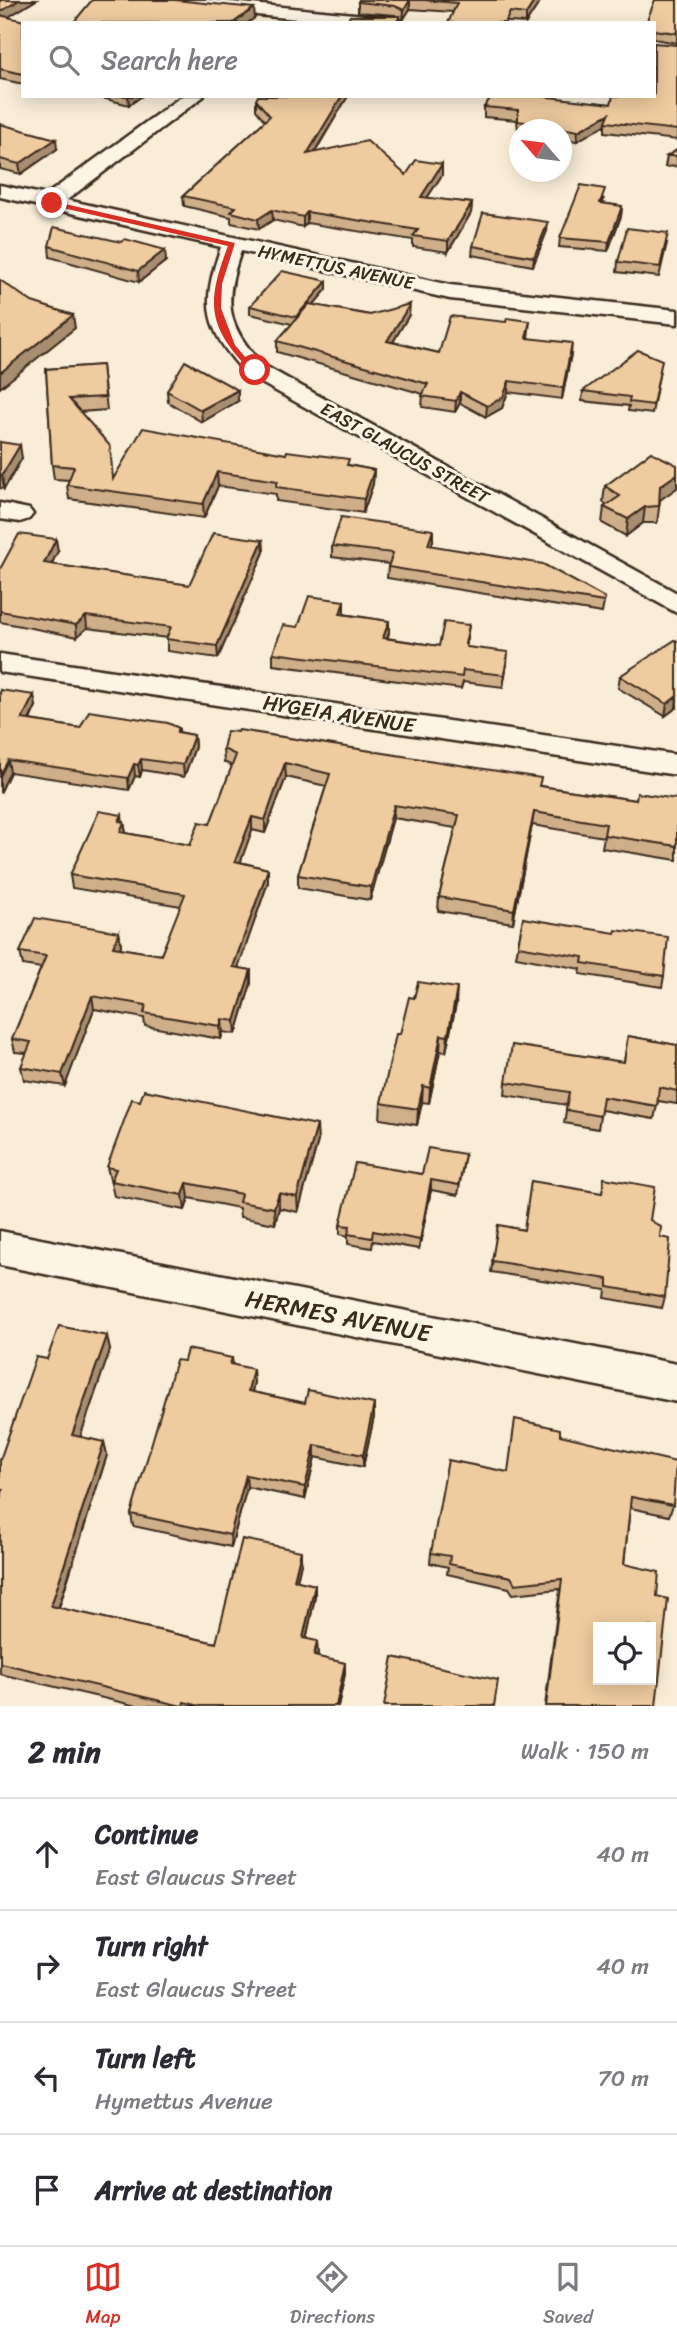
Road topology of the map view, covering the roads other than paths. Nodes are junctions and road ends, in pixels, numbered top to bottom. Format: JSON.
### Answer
{"nodes":[{"id":1,"x":156,"y":0,"type":"edge"},
{"id":2,"x":328,"y":0,"type":"edge"},
{"id":3,"x":302,"y":19,"type":"edge"},
{"id":4,"x":348,"y":21,"type":"edge"},
{"id":5,"x":192,"y":98,"type":"edge"},
{"id":6,"x":0,"y":191,"type":"edge"},
{"id":7,"x":49,"y":203,"type":"junction"},
{"id":8,"x":232,"y":245,"type":"junction"},
{"id":9,"x":677,"y":317,"type":"edge"},
{"id":10,"x":677,"y":604,"type":"edge"},
{"id":11,"x":0,"y":663,"type":"edge"},
{"id":12,"x":677,"y":765,"type":"edge"},
{"id":13,"x":0,"y":1248,"type":"edge"},
{"id":14,"x":677,"y":1383,"type":"edge"}],
"edges":[{"from":1,"to":3,"type":"street"},
{"from":2,"to":3,"type":"street"},
{"from":3,"to":4,"type":"street"},
{"from":5,"to":7,"type":"street"},
{"from":6,"to":7,"type":"street","name":"HYMETTUS AVENUE"},
{"from":7,"to":8,"type":"street","name":"HYMETTUS AVENUE"},
{"from":8,"to":9,"type":"street","name":"HYMETTUS AVENUE"},
{"from":8,"to":10,"type":"street","name":"EAST GLAUCUS STREET"},
{"from":11,"to":12,"type":"street","name":"HYGEIA AVENUE"},
{"from":13,"to":14,"type":"street","name":"HERMES AVENUE"}]}
